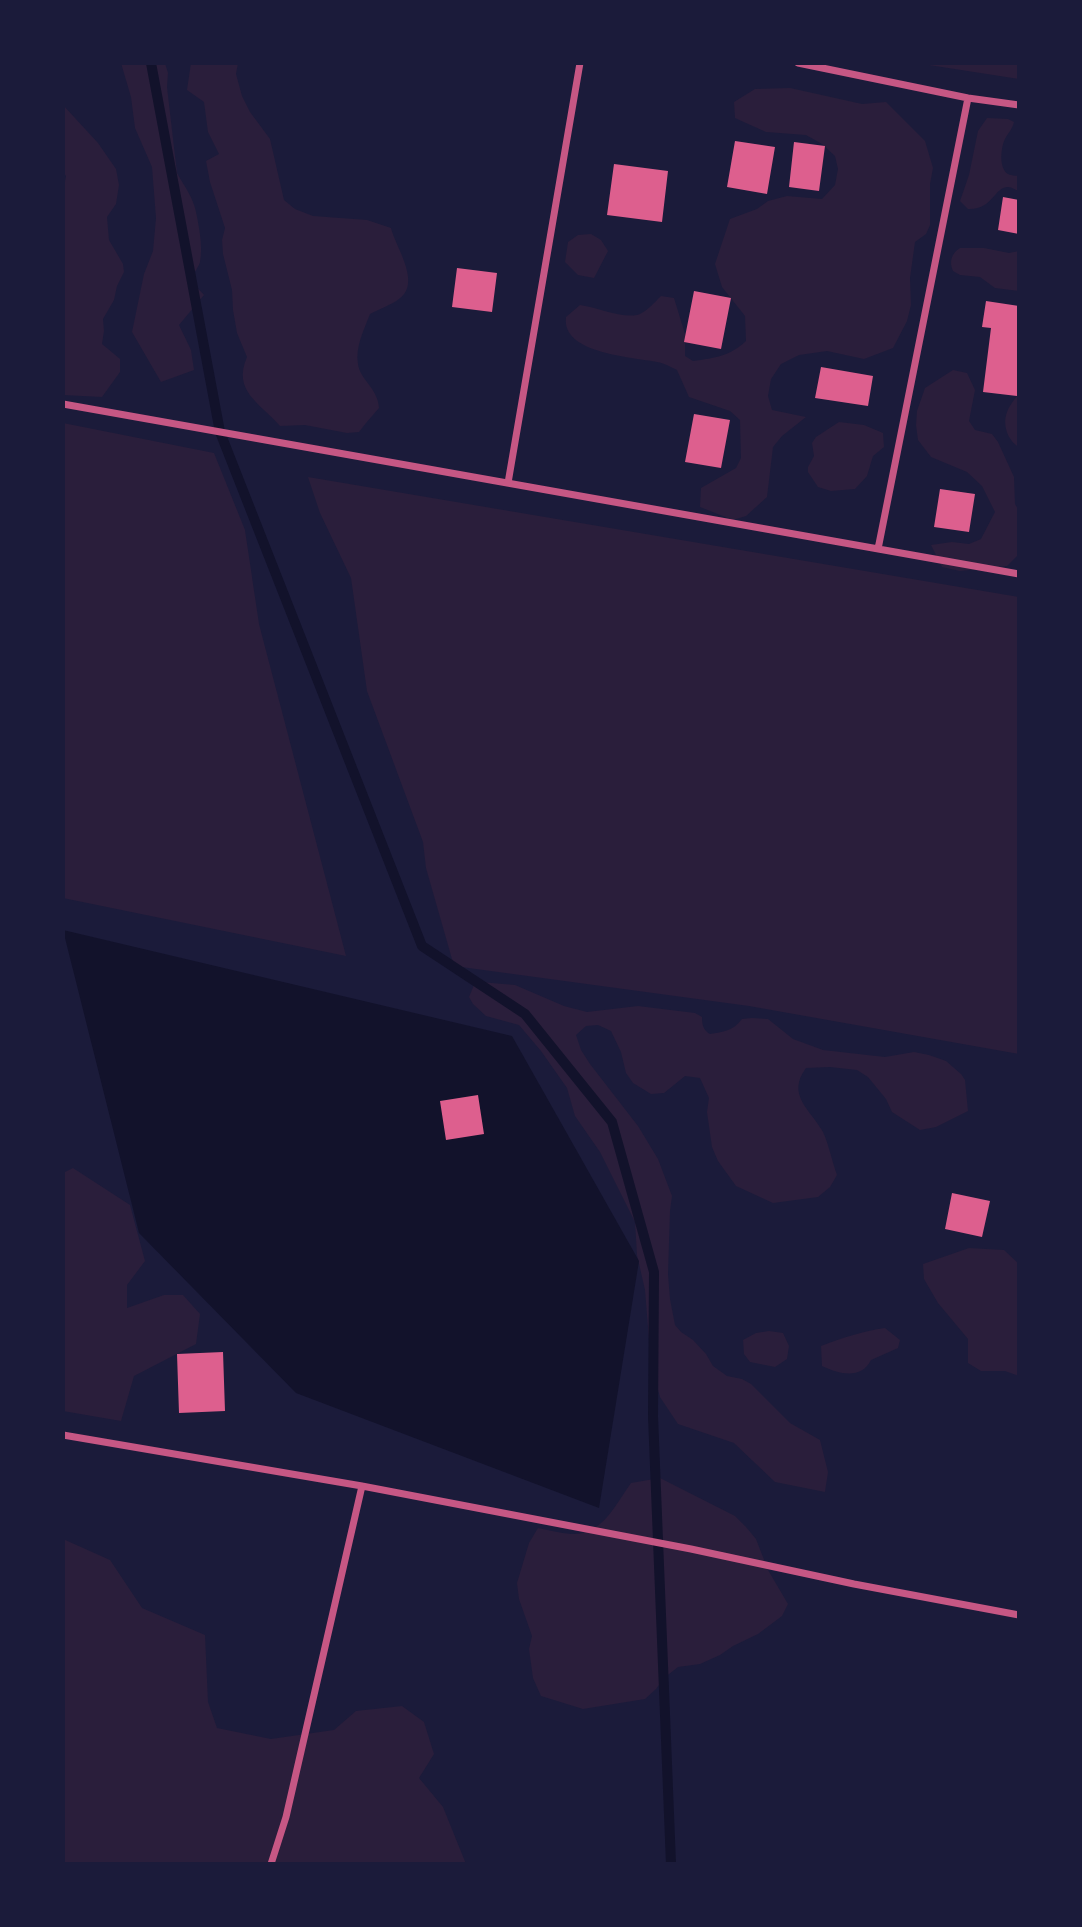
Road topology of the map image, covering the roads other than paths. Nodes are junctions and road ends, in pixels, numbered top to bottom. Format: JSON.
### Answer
{"nodes":[{"id":1,"x":580,"y":63,"type":"edge"},
{"id":2,"x":798,"y":63,"type":"edge"},
{"id":3,"x":968,"y":98,"type":"junction"},
{"id":4,"x":1019,"y":106,"type":"edge"},
{"id":5,"x":63,"y":404,"type":"edge"},
{"id":6,"x":508,"y":483,"type":"junction"},
{"id":7,"x":878,"y":549,"type":"junction"},
{"id":8,"x":1019,"y":574,"type":"edge"},
{"id":9,"x":63,"y":1435,"type":"edge"},
{"id":10,"x":362,"y":1486,"type":"junction"},
{"id":11,"x":1019,"y":1615,"type":"edge"},
{"id":12,"x":271,"y":1864,"type":"edge"}],
"edges":[{"from":1,"to":6,"type":"street"},
{"from":2,"to":3,"type":"street"},
{"from":3,"to":4,"type":"street"},
{"from":3,"to":7,"type":"street"},
{"from":5,"to":6,"type":"street"},
{"from":6,"to":7,"type":"street"},
{"from":7,"to":8,"type":"street"},
{"from":9,"to":10,"type":"street"},
{"from":10,"to":11,"type":"street"},
{"from":10,"to":12,"type":"street"}]}
